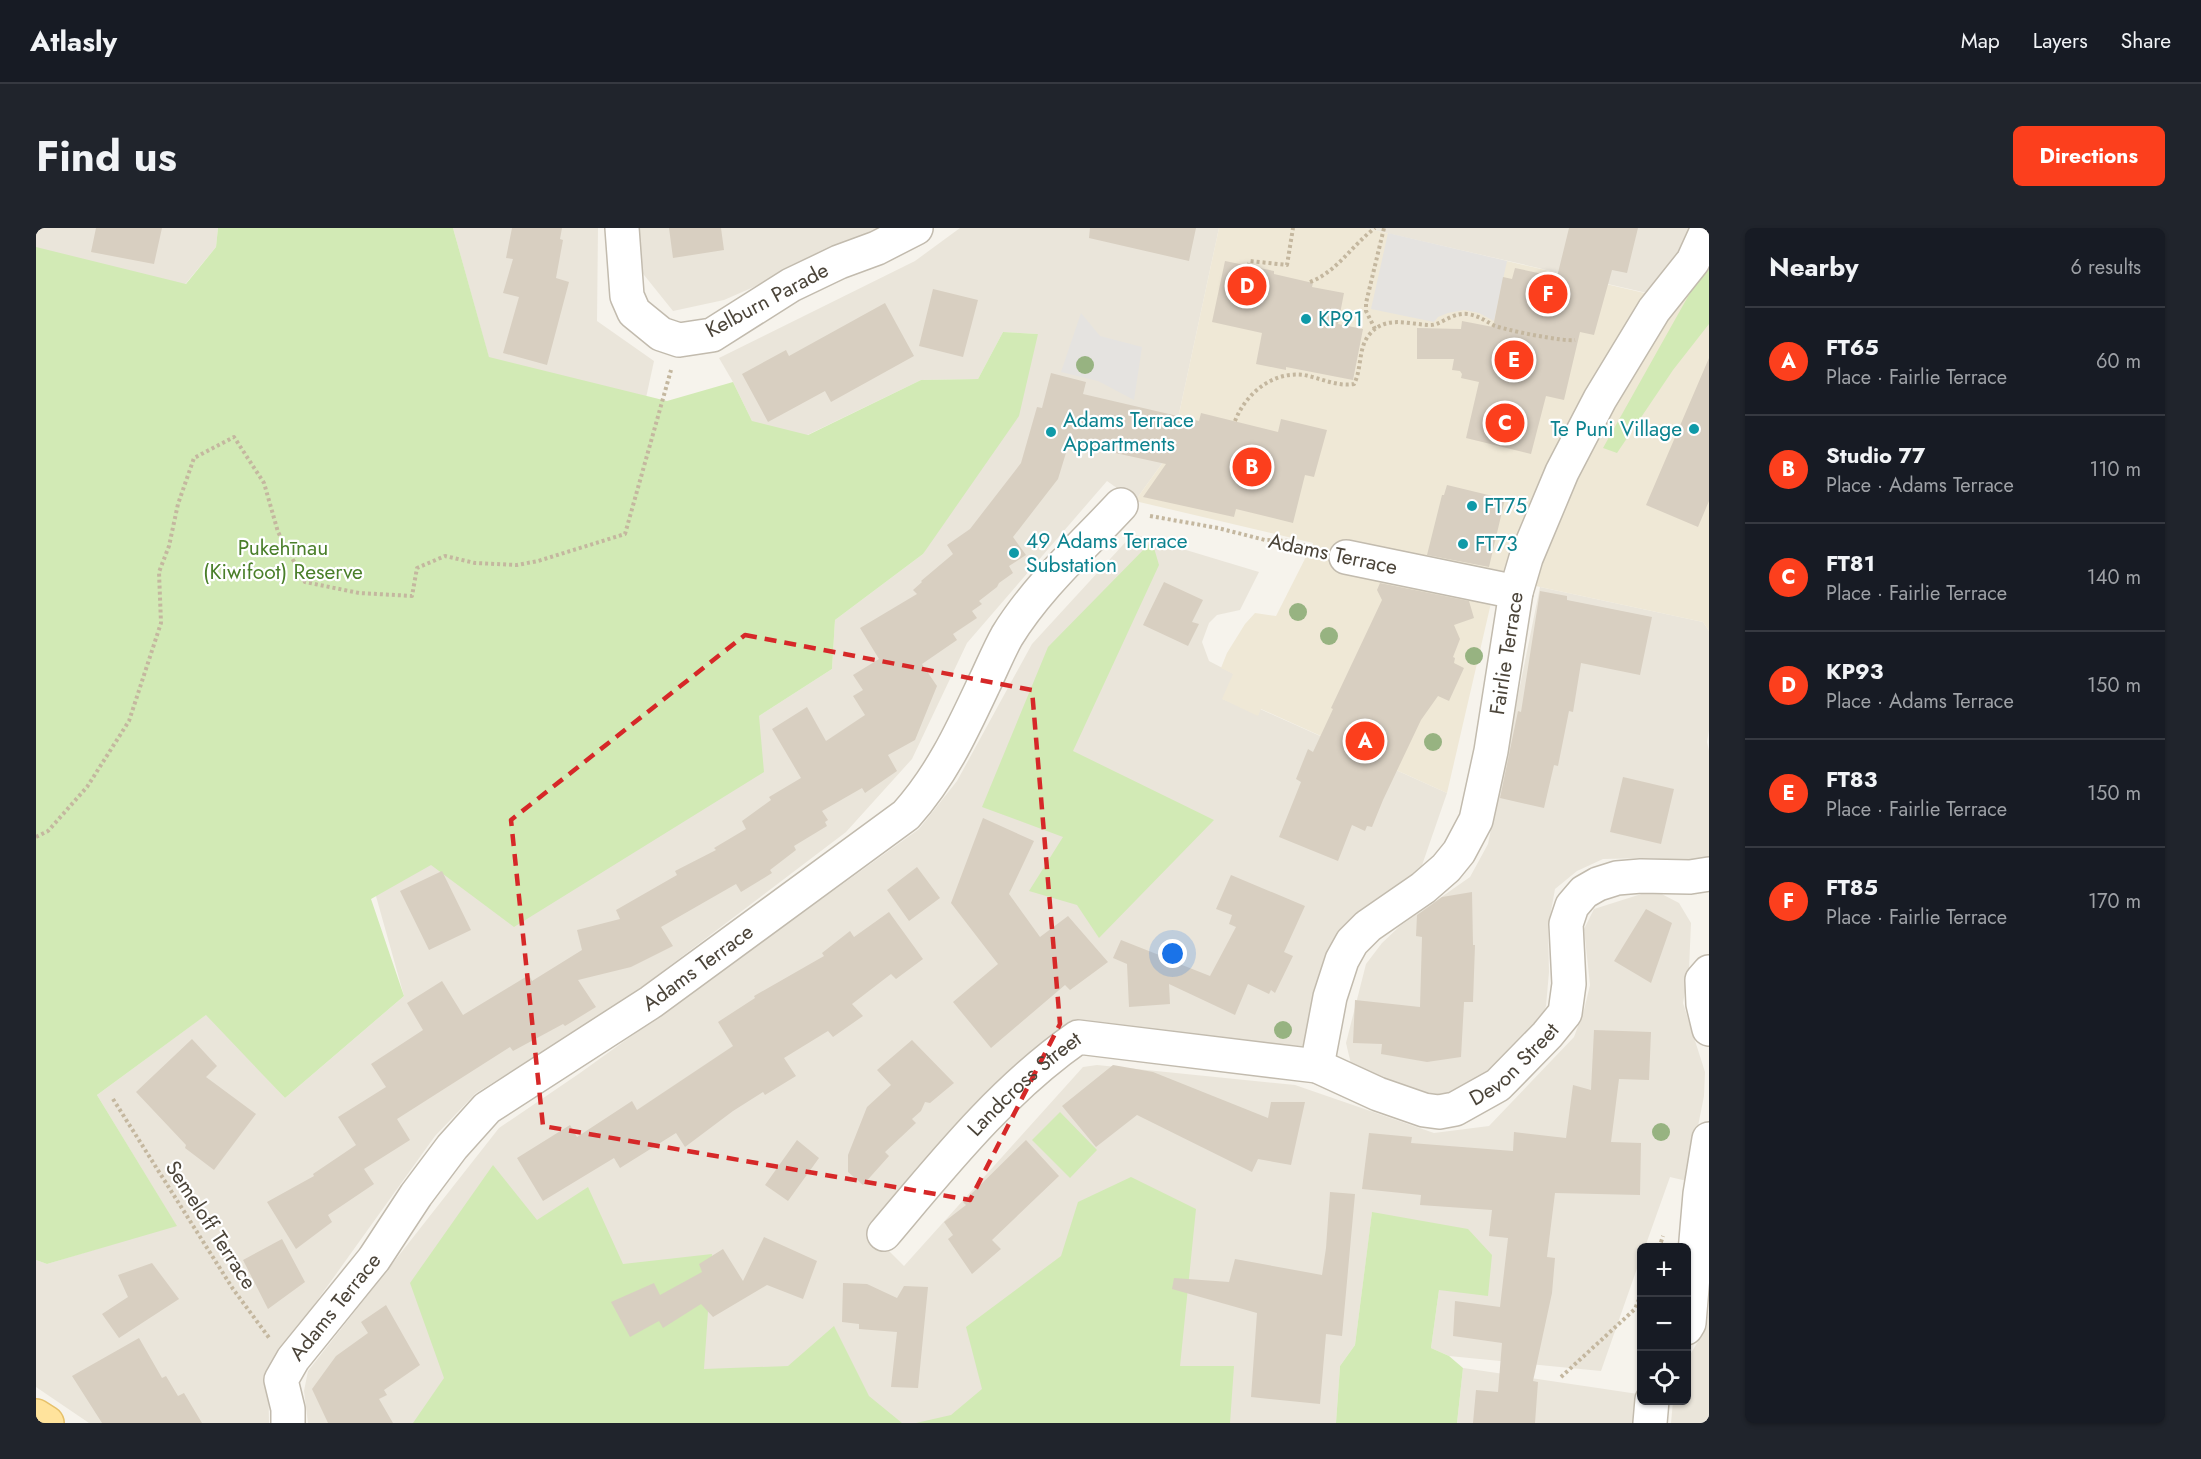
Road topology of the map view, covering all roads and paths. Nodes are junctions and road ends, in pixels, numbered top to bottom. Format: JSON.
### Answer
{"nodes":[{"id":1,"x":622,"y":228,"type":"edge"},
{"id":2,"x":916,"y":228,"type":"edge"},
{"id":3,"x":1293,"y":228,"type":"edge"},
{"id":4,"x":1375,"y":228,"type":"edge"},
{"id":5,"x":1384,"y":228,"type":"edge"},
{"id":6,"x":1708,"y":228,"type":"edge"},
{"id":7,"x":1248,"y":266,"type":"dead end"},
{"id":8,"x":1310,"y":282,"type":"dead end"},
{"id":9,"x":1375,"y":329,"type":"junction"},
{"id":10,"x":679,"y":340,"type":"junction"},
{"id":11,"x":1575,"y":340,"type":"dead end"},
{"id":12,"x":1235,"y":421,"type":"dead end"},
{"id":13,"x":1135,"y":511,"type":"joint"},
{"id":14,"x":1346,"y":557,"type":"joint"},
{"id":15,"x":1516,"y":592,"type":"junction"},
{"id":16,"x":36,"y":837,"type":"edge"},
{"id":17,"x":1709,"y":874,"type":"edge"},
{"id":18,"x":1709,"y":972,"type":"edge"},
{"id":19,"x":1709,"y":1029,"type":"edge"},
{"id":20,"x":1317,"y":1066,"type":"junction"},
{"id":21,"x":113,"y":1099,"type":"dead end"},
{"id":22,"x":1709,"y":1138,"type":"edge"},
{"id":23,"x":884,"y":1234,"type":"dead end"},
{"id":24,"x":1639,"y":1297,"type":"edge"},
{"id":25,"x":1691,"y":1300,"type":"edge"},
{"id":26,"x":293,"y":1359,"type":"junction"},
{"id":27,"x":1562,"y":1377,"type":"dead end"},
{"id":28,"x":1652,"y":1405,"type":"edge"},
{"id":29,"x":36,"y":1416,"type":"edge"},
{"id":30,"x":47,"y":1423,"type":"edge"},
{"id":31,"x":288,"y":1423,"type":"edge"},
{"id":32,"x":1650,"y":1423,"type":"edge"}],
"edges":[{"from":1,"to":10,"type":"street","name":"Kelburn Parade"},
{"from":2,"to":10,"type":"street","name":"Kelburn Parade"},
{"from":3,"to":7,"type":"path"},
{"from":4,"to":8,"type":"path"},
{"from":5,"to":9,"type":"path"},
{"from":6,"to":15,"type":"street","name":"Fairlie Terrace"},
{"from":9,"to":11,"type":"path"},
{"from":9,"to":12,"type":"path"},
{"from":10,"to":16,"type":"path"},
{"from":13,"to":14,"type":"path","name":"Adams Terrace"},
{"from":13,"to":26,"type":"street","name":"Adams Terrace"},
{"from":14,"to":15,"type":"street","name":"Adams Terrace"},
{"from":15,"to":20,"type":"street","name":"Fairlie Terrace"},
{"from":17,"to":20,"type":"street","name":"Devon Street"},
{"from":18,"to":19,"type":"street"},
{"from":20,"to":23,"type":"street","name":"Landcross Street"},
{"from":21,"to":26,"type":"path","name":"Semeloff Terrace"},
{"from":22,"to":25,"type":"street"},
{"from":24,"to":27,"type":"path"},
{"from":26,"to":31,"type":"street","name":"Adams Terrace"},
{"from":28,"to":32,"type":"street"},
{"from":29,"to":30,"type":"main road"}]}
